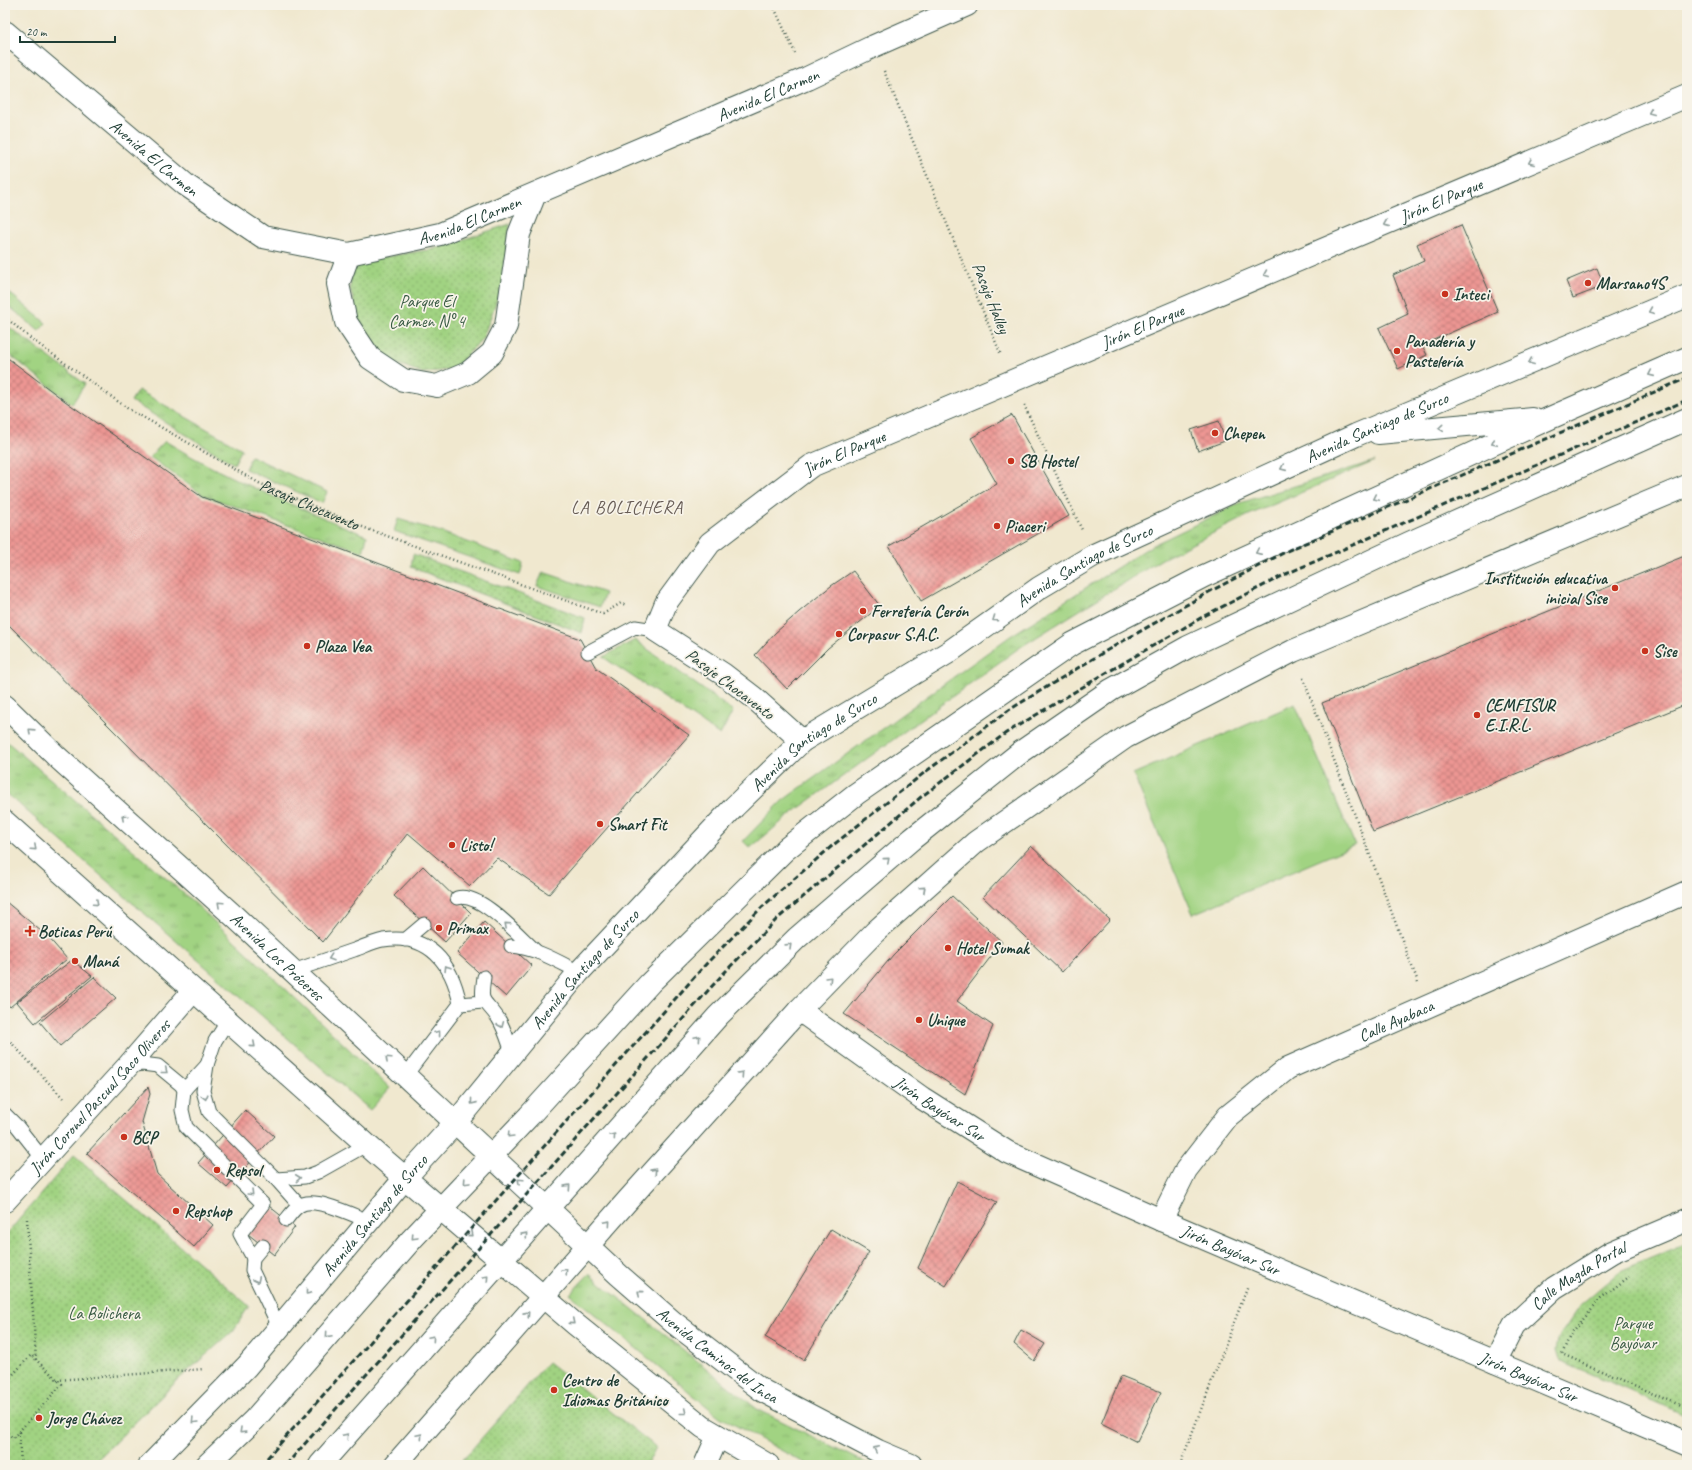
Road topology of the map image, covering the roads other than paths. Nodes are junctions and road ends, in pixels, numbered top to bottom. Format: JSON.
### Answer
{"nodes":[{"id":1,"x":968,"y":5,"type":"edge"},
{"id":2,"x":5,"y":32,"type":"edge"},
{"id":3,"x":1687,"y":96,"type":"edge"},
{"id":4,"x":535,"y":194,"type":"junction"},
{"id":5,"x":349,"y":254,"type":"junction"},
{"id":6,"x":1687,"y":296,"type":"edge"},
{"id":7,"x":1687,"y":358,"type":"edge"},
{"id":8,"x":1550,"y":418,"type":"junction"},
{"id":9,"x":1687,"y":419,"type":"edge"},
{"id":10,"x":1356,"y":435,"type":"junction"},
{"id":11,"x":1687,"y":486,"type":"edge"},
{"id":12,"x":655,"y":630,"type":"junction"},
{"id":13,"x":588,"y":652,"type":"dead end"},
{"id":14,"x":5,"y":706,"type":"edge"},
{"id":15,"x":802,"y":742,"type":"junction"},
{"id":16,"x":5,"y":822,"type":"edge"},
{"id":17,"x":1687,"y":892,"type":"edge"},
{"id":18,"x":457,"y":898,"type":"dead end"},
{"id":19,"x":424,"y":924,"type":"dead end"},
{"id":20,"x":405,"y":940,"type":"junction"},
{"id":21,"x":511,"y":946,"type":"dead end"},
{"id":22,"x":536,"y":951,"type":"junction"},
{"id":23,"x":293,"y":971,"type":"junction"},
{"id":24,"x":579,"y":972,"type":"junction"},
{"id":25,"x":484,"y":977,"type":"dead end"},
{"id":26,"x":193,"y":991,"type":"junction"},
{"id":27,"x":483,"y":1002,"type":"junction"},
{"id":28,"x":460,"y":1004,"type":"junction"},
{"id":29,"x":799,"y":1010,"type":"junction"},
{"id":30,"x":227,"y":1022,"type":"junction"},
{"id":31,"x":512,"y":1052,"type":"junction"},
{"id":32,"x":207,"y":1065,"type":"junction"},
{"id":33,"x":128,"y":1066,"type":"junction"},
{"id":34,"x":406,"y":1075,"type":"junction"},
{"id":35,"x":184,"y":1090,"type":"junction"},
{"id":36,"x":5,"y":1114,"type":"edge"},
{"id":37,"x":456,"y":1122,"type":"junction"},
{"id":38,"x":366,"y":1145,"type":"junction"},
{"id":39,"x":492,"y":1155,"type":"junction"},
{"id":40,"x":43,"y":1159,"type":"junction"},
{"id":41,"x":405,"y":1178,"type":"junction"},
{"id":42,"x":276,"y":1179,"type":"junction"},
{"id":43,"x":5,"y":1201,"type":"edge"},
{"id":44,"x":299,"y":1205,"type":"junction"},
{"id":45,"x":441,"y":1208,"type":"junction"},
{"id":46,"x":548,"y":1208,"type":"junction"},
{"id":47,"x":286,"y":1220,"type":"dead end"},
{"id":48,"x":1161,"y":1220,"type":"junction"},
{"id":49,"x":1687,"y":1220,"type":"edge"},
{"id":50,"x":368,"y":1221,"type":"junction"},
{"id":51,"x":262,"y":1246,"type":"dead end"},
{"id":52,"x":588,"y":1246,"type":"junction"},
{"id":53,"x":252,"y":1258,"type":"junction"},
{"id":54,"x":501,"y":1261,"type":"junction"},
{"id":55,"x":543,"y":1296,"type":"junction"},
{"id":56,"x":279,"y":1328,"type":"junction"},
{"id":57,"x":1495,"y":1362,"type":"junction"},
{"id":58,"x":718,"y":1436,"type":"junction"},
{"id":59,"x":1687,"y":1444,"type":"edge"},
{"id":60,"x":150,"y":1465,"type":"edge"},
{"id":61,"x":207,"y":1465,"type":"edge"},
{"id":62,"x":320,"y":1465,"type":"edge"},
{"id":63,"x":395,"y":1465,"type":"edge"},
{"id":64,"x":705,"y":1465,"type":"edge"},
{"id":65,"x":768,"y":1465,"type":"edge"},
{"id":66,"x":911,"y":1465,"type":"edge"}],
"edges":[{"from":1,"to":4,"type":"main road","name":"Avenida El Carmen"},
{"from":2,"to":5,"type":"main road","name":"Avenida El Carmen"},
{"from":3,"to":12,"type":"main road","name":"Jirón El Parque","one_way":true},
{"from":4,"to":5,"type":"main road","name":"Avenida El Carmen"},
{"from":4,"to":5,"type":"main road"},
{"from":6,"to":10,"type":"main road","name":"Avenida Santiago de Surco","one_way":true},
{"from":7,"to":8,"type":"main road","one_way":true},
{"from":8,"to":10,"type":"main road","one_way":true},
{"from":8,"to":39,"type":"main road","one_way":true},
{"from":46,"to":9,"type":"main road","one_way":true},
{"from":10,"to":15,"type":"main road","name":"Avenida Santiago de Surco","one_way":true},
{"from":29,"to":11,"type":"main road","one_way":true},
{"from":12,"to":13,"type":"lane"},
{"from":12,"to":15,"type":"main road","name":"Pasaje Chocavento"},
{"from":23,"to":14,"type":"main road","name":"Avenida Los Próceres","one_way":true},
{"from":15,"to":24,"type":"main road","name":"Avenida Santiago de Surco"},
{"from":16,"to":26,"type":"main road","one_way":true},
{"from":17,"to":48,"type":"main road","name":"Calle Ayabaca"},
{"from":22,"to":18,"type":"lane","one_way":true},
{"from":19,"to":20,"type":"lane"},
{"from":20,"to":23,"type":"lane","one_way":true},
{"from":28,"to":20,"type":"lane","one_way":true},
{"from":21,"to":22,"type":"lane"},
{"from":22,"to":24,"type":"lane"},
{"from":34,"to":23,"type":"main road","name":"Avenida Los Próceres","one_way":true},
{"from":24,"to":31,"type":"main road","name":"Avenida Santiago de Surco"},
{"from":25,"to":27,"type":"lane"},
{"from":26,"to":30,"type":"main road"},
{"from":26,"to":33,"type":"main road","name":"Jirón Coronel Pascual Saco Oliveros"},
{"from":27,"to":28,"type":"lane"},
{"from":27,"to":31,"type":"lane","one_way":true},
{"from":34,"to":28,"type":"lane","one_way":true},
{"from":29,"to":48,"type":"main road","name":"Jirón Bayóvar Sur"},
{"from":52,"to":29,"type":"main road","one_way":true},
{"from":30,"to":32,"type":"lane"},
{"from":30,"to":38,"type":"main road","one_way":true},
{"from":31,"to":37,"type":"main road","name":"Avenida Santiago de Surco","one_way":true},
{"from":32,"to":35,"type":"lane"},
{"from":32,"to":42,"type":"lane","one_way":true},
{"from":33,"to":35,"type":"lane","one_way":true},
{"from":33,"to":40,"type":"main road","name":"Jirón Coronel Pascual Saco Oliveros"},
{"from":34,"to":37,"type":"main road","name":"Avenida Los Próceres"},
{"from":35,"to":53,"type":"lane","one_way":true},
{"from":36,"to":40,"type":"lane"},
{"from":37,"to":39,"type":"main road","name":"Avenida Los Próceres"},
{"from":37,"to":41,"type":"main road","name":"Avenida Santiago de Surco"},
{"from":38,"to":41,"type":"main road"},
{"from":42,"to":38,"type":"lane","one_way":true},
{"from":39,"to":45,"type":"main road","one_way":true},
{"from":46,"to":39,"type":"main road","name":"Avenida Los Próceres","one_way":true},
{"from":40,"to":43,"type":"main road","name":"Jirón Coronel Pascual Saco Oliveros"},
{"from":41,"to":45,"type":"main road"},
{"from":41,"to":50,"type":"main road","name":"Avenida Santiago de Surco"},
{"from":42,"to":44,"type":"lane"},
{"from":44,"to":47,"type":"lane"},
{"from":44,"to":50,"type":"lane"},
{"from":45,"to":54,"type":"main road","one_way":true},
{"from":45,"to":61,"type":"main road","one_way":true},
{"from":46,"to":52,"type":"main road","name":"Avenida Caminos del Inca"},
{"from":54,"to":46,"type":"main road","one_way":true},
{"from":48,"to":57,"type":"main road","name":"Jirón Bayóvar Sur"},
{"from":49,"to":57,"type":"main road","name":"Calle Magda Portal"},
{"from":50,"to":56,"type":"main road","name":"Avenida Santiago de Surco","one_way":true},
{"from":51,"to":53,"type":"lane"},
{"from":55,"to":52,"type":"main road","one_way":true},
{"from":66,"to":52,"type":"main road","name":"Avenida Caminos del Inca","one_way":true},
{"from":53,"to":56,"type":"lane","one_way":true},
{"from":54,"to":55,"type":"main road"},
{"from":62,"to":54,"type":"main road","one_way":true},
{"from":55,"to":58,"type":"main road","one_way":true},
{"from":63,"to":55,"type":"main road","one_way":true},
{"from":56,"to":60,"type":"main road","name":"Avenida Santiago de Surco","one_way":true},
{"from":57,"to":59,"type":"main road","name":"Jirón Bayóvar Sur"},
{"from":58,"to":64,"type":"main road"},
{"from":58,"to":65,"type":"main road"}]}
